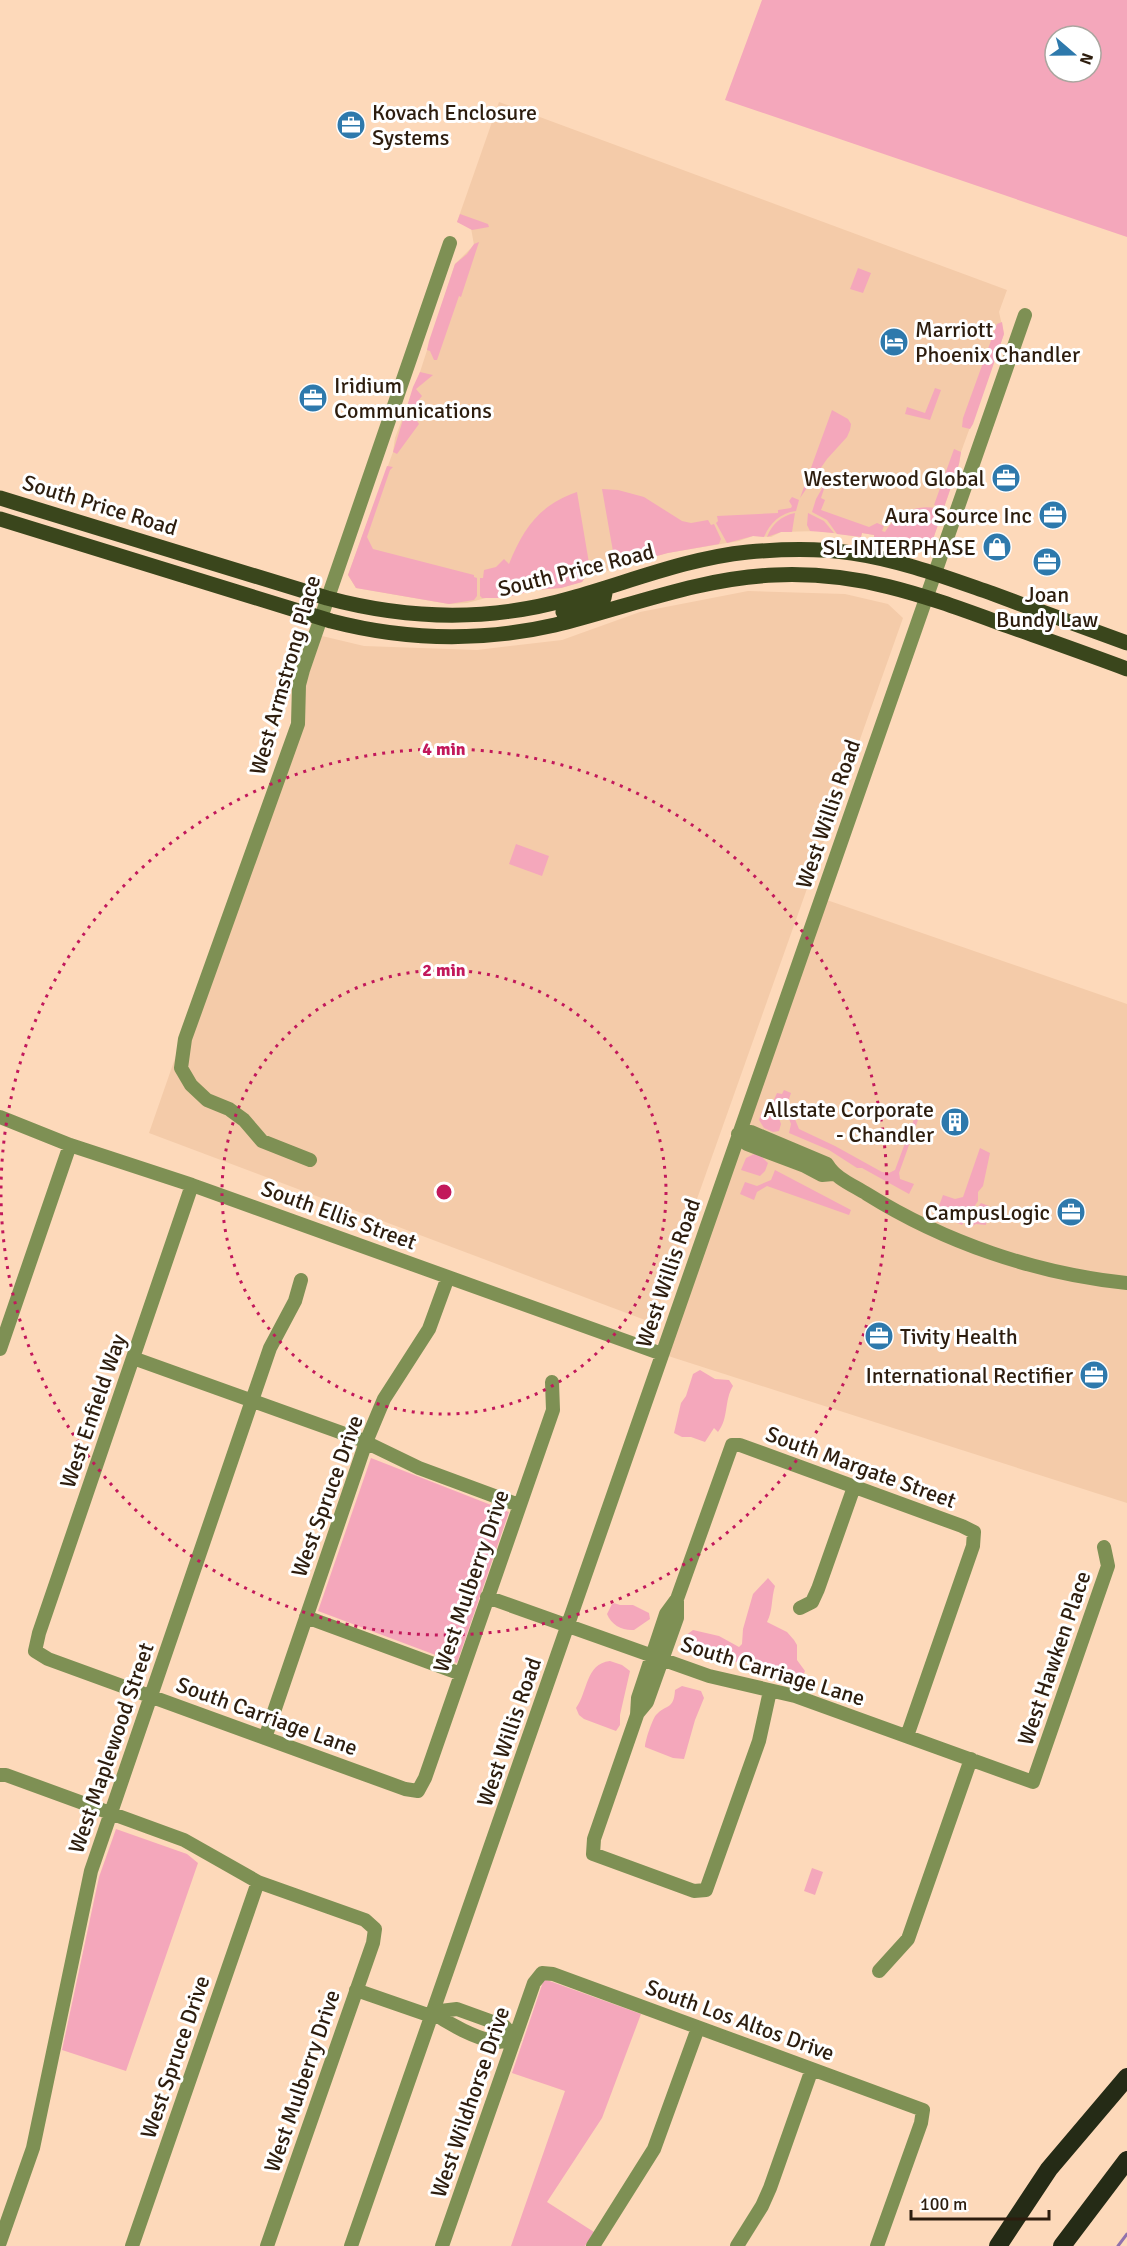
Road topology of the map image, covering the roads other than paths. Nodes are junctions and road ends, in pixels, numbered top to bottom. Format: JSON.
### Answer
{"nodes":[{"id":1,"x":450,"y":243,"type":"dead end"},
{"id":2,"x":1025,"y":315,"type":"dead end"},
{"id":3,"x":0,"y":498,"type":"edge"},
{"id":4,"x":0,"y":519,"type":"edge"},
{"id":5,"x":707,"y":560,"type":"junction"},
{"id":6,"x":934,"y":573,"type":"junction"},
{"id":7,"x":606,"y":588,"type":"junction"},
{"id":8,"x":927,"y":596,"type":"junction"},
{"id":9,"x":327,"y":598,"type":"junction"},
{"id":10,"x":616,"y":608,"type":"junction"},
{"id":11,"x":320,"y":617,"type":"junction"},
{"id":12,"x":521,"y":631,"type":"junction"},
{"id":13,"x":1127,"y":643,"type":"edge"},
{"id":14,"x":1125,"y":667,"type":"edge"},
{"id":15,"x":0,"y":1117,"type":"edge"},
{"id":16,"x":738,"y":1134,"type":"junction"},
{"id":17,"x":70,"y":1145,"type":"junction"},
{"id":18,"x":310,"y":1160,"type":"dead end"},
{"id":19,"x":192,"y":1185,"type":"junction"},
{"id":20,"x":448,"y":1277,"type":"junction"},
{"id":21,"x":301,"y":1280,"type":"dead end"},
{"id":22,"x":1127,"y":1283,"type":"edge"},
{"id":23,"x":0,"y":1349,"type":"edge"},
{"id":24,"x":662,"y":1354,"type":"junction"},
{"id":25,"x":134,"y":1358,"type":"junction"},
{"id":26,"x":552,"y":1382,"type":"dead end"},
{"id":27,"x":252,"y":1399,"type":"junction"},
{"id":28,"x":366,"y":1442,"type":"junction"},
{"id":29,"x":854,"y":1487,"type":"junction"},
{"id":30,"x":519,"y":1505,"type":"junction"},
{"id":31,"x":1104,"y":1547,"type":"dead end"},
{"id":32,"x":487,"y":1597,"type":"junction"},
{"id":33,"x":800,"y":1608,"type":"dead end"},
{"id":34,"x":306,"y":1617,"type":"junction"},
{"id":35,"x":569,"y":1625,"type":"junction"},
{"id":36,"x":35,"y":1651,"type":"joint"},
{"id":37,"x":657,"y":1658,"type":"junction"},
{"id":38,"x":461,"y":1674,"type":"junction"},
{"id":39,"x":770,"y":1691,"type":"junction"},
{"id":40,"x":152,"y":1695,"type":"junction"},
{"id":41,"x":907,"y":1736,"type":"junction"},
{"id":42,"x":266,"y":1738,"type":"junction"},
{"id":43,"x":970,"y":1759,"type":"junction"},
{"id":44,"x":0,"y":1775,"type":"edge"},
{"id":45,"x":1033,"y":1782,"type":"joint"},
{"id":46,"x":418,"y":1791,"type":"joint"},
{"id":47,"x":110,"y":1813,"type":"junction"},
{"id":48,"x":258,"y":1882,"type":"junction"},
{"id":49,"x":879,"y":1971,"type":"dead end"},
{"id":50,"x":542,"y":1973,"type":"joint"},
{"id":51,"x":356,"y":1989,"type":"junction"},
{"id":52,"x":432,"y":2014,"type":"junction"},
{"id":53,"x":699,"y":2028,"type":"junction"},
{"id":54,"x":515,"y":2038,"type":"junction"},
{"id":55,"x":1127,"y":2064,"type":"edge"},
{"id":56,"x":812,"y":2069,"type":"junction"},
{"id":57,"x":1127,"y":2078,"type":"edge"},
{"id":58,"x":1127,"y":2160,"type":"edge"},
{"id":59,"x":1049,"y":2169,"type":"junction"},
{"id":60,"x":0,"y":2242,"type":"edge"},
{"id":61,"x":132,"y":2246,"type":"edge"},
{"id":62,"x":267,"y":2246,"type":"edge"},
{"id":63,"x":351,"y":2246,"type":"edge"},
{"id":64,"x":442,"y":2246,"type":"edge"},
{"id":65,"x":593,"y":2246,"type":"edge"},
{"id":66,"x":737,"y":2246,"type":"edge"},
{"id":67,"x":877,"y":2246,"type":"edge"},
{"id":68,"x":998,"y":2246,"type":"edge"},
{"id":69,"x":1062,"y":2246,"type":"edge"}],
"edges":[{"from":1,"to":9,"type":"street","name":"West Armstrong Place"},
{"from":2,"to":6,"type":"street","name":"West Willis Road"},
{"from":3,"to":9,"type":"main road","name":"South Price Road"},
{"from":4,"to":11,"type":"main road","name":"South Price Road"},
{"from":5,"to":6,"type":"main road","name":"South Price Road"},
{"from":5,"to":7,"type":"main road","name":"South Price Road"},
{"from":5,"to":10,"type":"main road"},
{"from":6,"to":8,"type":"street","name":"West Willis Road"},
{"from":6,"to":13,"type":"main road","name":"South Price Road"},
{"from":7,"to":9,"type":"main road","name":"South Price Road"},
{"from":7,"to":12,"type":"main road"},
{"from":8,"to":10,"type":"main road","name":"South Price Road"},
{"from":8,"to":14,"type":"main road","name":"South Price Road"},
{"from":8,"to":16,"type":"street","name":"West Willis Road"},
{"from":9,"to":11,"type":"street","name":"West Armstrong Place"},
{"from":10,"to":12,"type":"main road","name":"South Price Road"},
{"from":11,"to":12,"type":"main road","name":"South Price Road"},
{"from":11,"to":18,"type":"street","name":"West Armstrong Place"},
{"from":15,"to":17,"type":"street","name":"South Ellis Street"},
{"from":16,"to":22,"type":"street"},
{"from":16,"to":24,"type":"street","name":"West Willis Road"},
{"from":17,"to":19,"type":"street","name":"South Ellis Street"},
{"from":17,"to":23,"type":"street"},
{"from":19,"to":20,"type":"street","name":"South Ellis Street"},
{"from":19,"to":25,"type":"street","name":"West Enfield Way"},
{"from":20,"to":24,"type":"street","name":"South Ellis Street"},
{"from":20,"to":28,"type":"street","name":"West Spruce Drive"},
{"from":21,"to":27,"type":"street","name":"West Maplewood Street"},
{"from":24,"to":35,"type":"street","name":"West Willis Road"},
{"from":25,"to":27,"type":"street"},
{"from":25,"to":36,"type":"street","name":"West Enfield Way"},
{"from":26,"to":30,"type":"street","name":"West Mulberry Drive"},
{"from":27,"to":28,"type":"street"},
{"from":27,"to":40,"type":"street","name":"West Maplewood Street"},
{"from":28,"to":30,"type":"street"},
{"from":28,"to":34,"type":"street","name":"West Spruce Drive"},
{"from":29,"to":33,"type":"street"},
{"from":29,"to":37,"type":"street","name":"South Margate Street"},
{"from":29,"to":41,"type":"street","name":"South Margate Street"},
{"from":30,"to":32,"type":"street","name":"West Mulberry Drive"},
{"from":31,"to":45,"type":"street","name":"West Hawken Place"},
{"from":32,"to":35,"type":"street","name":"South Carriage Lane"},
{"from":32,"to":38,"type":"street","name":"West Mulberry Drive"},
{"from":34,"to":38,"type":"street"},
{"from":34,"to":42,"type":"street","name":"West Spruce Drive"},
{"from":35,"to":37,"type":"street","name":"South Carriage Lane"},
{"from":35,"to":52,"type":"street","name":"West Willis Road"},
{"from":36,"to":40,"type":"street","name":"South Carriage Lane"},
{"from":37,"to":39,"type":"street","name":"South Carriage Lane"},
{"from":37,"to":39,"type":"street"},
{"from":38,"to":46,"type":"street","name":"West Mulberry Drive"},
{"from":39,"to":41,"type":"street","name":"South Carriage Lane"},
{"from":40,"to":42,"type":"street","name":"South Carriage Lane"},
{"from":40,"to":47,"type":"street","name":"West Maplewood Street"},
{"from":41,"to":43,"type":"street","name":"South Carriage Lane"},
{"from":42,"to":46,"type":"street","name":"South Carriage Lane"},
{"from":43,"to":45,"type":"street","name":"South Carriage Lane"},
{"from":43,"to":49,"type":"street"},
{"from":44,"to":47,"type":"street"},
{"from":47,"to":48,"type":"street"},
{"from":47,"to":60,"type":"street","name":"West Maplewood Street"},
{"from":48,"to":51,"type":"street","name":"West Mulberry Drive"},
{"from":48,"to":61,"type":"street","name":"West Spruce Drive"},
{"from":50,"to":53,"type":"street","name":"South Los Altos Drive"},
{"from":50,"to":54,"type":"street","name":"West Wildhorse Drive"},
{"from":51,"to":52,"type":"street"},
{"from":51,"to":62,"type":"street","name":"West Mulberry Drive"},
{"from":52,"to":54,"type":"street"},
{"from":52,"to":63,"type":"street","name":"West Willis Road"},
{"from":53,"to":56,"type":"street","name":"South Los Altos Drive"},
{"from":53,"to":65,"type":"street"},
{"from":54,"to":64,"type":"street","name":"West Wildhorse Drive"},
{"from":55,"to":59,"type":"highway"},
{"from":56,"to":66,"type":"street"},
{"from":56,"to":67,"type":"street","name":"South Los Altos Drive"},
{"from":57,"to":59,"type":"highway"},
{"from":58,"to":69,"type":"highway"},
{"from":59,"to":68,"type":"highway"}]}
